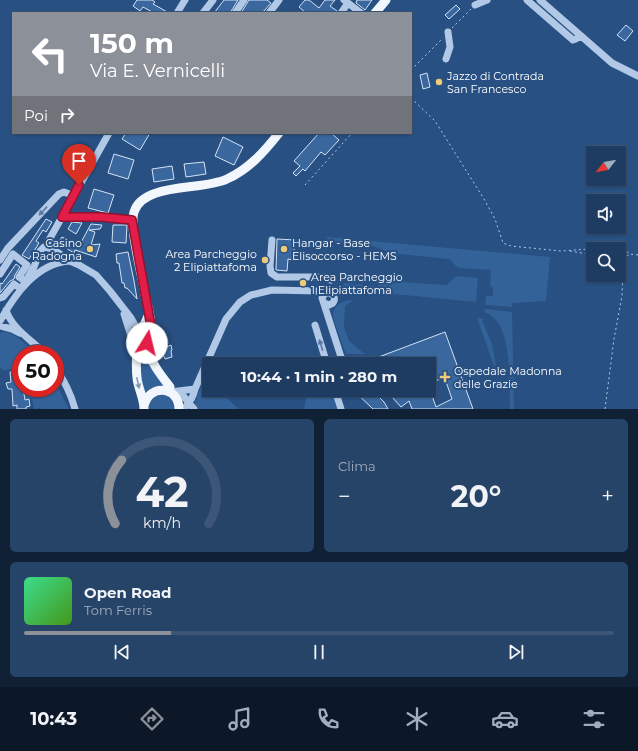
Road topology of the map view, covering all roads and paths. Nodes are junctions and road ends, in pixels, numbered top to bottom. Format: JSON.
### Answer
{"nodes":[{"id":1,"x":185,"y":0,"type":"edge"},
{"id":2,"x":213,"y":0,"type":"edge"},
{"id":3,"x":244,"y":0,"type":"edge"},
{"id":4,"x":279,"y":0,"type":"edge"},
{"id":5,"x":386,"y":0,"type":"edge"},
{"id":6,"x":487,"y":0,"type":"edge"},
{"id":7,"x":527,"y":0,"type":"edge"},
{"id":8,"x":540,"y":0,"type":"edge"},
{"id":9,"x":346,"y":2,"type":"edge"},
{"id":10,"x":475,"y":5,"type":"dead end"},
{"id":11,"x":178,"y":12,"type":"edge"},
{"id":12,"x":204,"y":12,"type":"edge"},
{"id":13,"x":236,"y":12,"type":"edge"},
{"id":14,"x":270,"y":12,"type":"edge"},
{"id":15,"x":341,"y":12,"type":"edge"},
{"id":16,"x":360,"y":12,"type":"edge"},
{"id":17,"x":376,"y":12,"type":"edge"},
{"id":18,"x":448,"y":32,"type":"dead end"},
{"id":19,"x":580,"y":36,"type":"junction"},
{"id":20,"x":446,"y":58,"type":"dead end"},
{"id":21,"x":638,"y":76,"type":"edge"},
{"id":22,"x":412,"y":99,"type":"edge"},
{"id":23,"x":108,"y":134,"type":"edge"},
{"id":24,"x":278,"y":134,"type":"edge"},
{"id":25,"x":351,"y":134,"type":"edge"},
{"id":26,"x":305,"y":185,"type":"dead end"},
{"id":27,"x":72,"y":198,"type":"junction"},
{"id":28,"x":62,"y":217,"type":"junction"},
{"id":29,"x":132,"y":220,"type":"junction"},
{"id":30,"x":272,"y":240,"type":"dead end"},
{"id":31,"x":47,"y":247,"type":"junction"},
{"id":32,"x":569,"y":250,"type":"junction"},
{"id":33,"x":56,"y":251,"type":"junction"},
{"id":34,"x":586,"y":254,"type":"edge"},
{"id":35,"x":629,"y":254,"type":"junction"},
{"id":36,"x":638,"y":255,"type":"edge"},
{"id":37,"x":38,"y":257,"type":"junction"},
{"id":38,"x":626,"y":257,"type":"edge"},
{"id":39,"x":0,"y":260,"type":"edge"},
{"id":40,"x":70,"y":261,"type":"junction"},
{"id":41,"x":52,"y":266,"type":"junction"},
{"id":42,"x":0,"y":274,"type":"edge"},
{"id":43,"x":22,"y":279,"type":"dead end"},
{"id":44,"x":623,"y":282,"type":"edge"},
{"id":45,"x":21,"y":289,"type":"junction"},
{"id":46,"x":327,"y":297,"type":"junction"},
{"id":47,"x":0,"y":298,"type":"edge"},
{"id":48,"x":119,"y":303,"type":"junction"},
{"id":49,"x":6,"y":310,"type":"junction"},
{"id":50,"x":149,"y":313,"type":"junction"},
{"id":51,"x":0,"y":320,"type":"edge"},
{"id":52,"x":315,"y":325,"type":"dead end"},
{"id":53,"x":0,"y":326,"type":"edge"},
{"id":54,"x":137,"y":330,"type":"junction"},
{"id":55,"x":23,"y":334,"type":"junction"},
{"id":56,"x":35,"y":345,"type":"edge"},
{"id":57,"x":147,"y":346,"type":"junction"},
{"id":58,"x":325,"y":357,"type":"edge"},
{"id":59,"x":341,"y":357,"type":"edge"},
{"id":60,"x":136,"y":359,"type":"junction"},
{"id":61,"x":64,"y":382,"type":"edge"},
{"id":62,"x":195,"y":389,"type":"junction"},
{"id":63,"x":169,"y":392,"type":"junction"},
{"id":64,"x":180,"y":392,"type":"junction"},
{"id":65,"x":337,"y":397,"type":"edge"},
{"id":66,"x":189,"y":403,"type":"junction"},
{"id":67,"x":144,"y":407,"type":"edge"},
{"id":68,"x":75,"y":409,"type":"edge"},
{"id":69,"x":179,"y":409,"type":"edge"},
{"id":70,"x":183,"y":409,"type":"edge"},
{"id":71,"x":194,"y":409,"type":"edge"},
{"id":72,"x":341,"y":409,"type":"edge"},
{"id":73,"x":605,"y":409,"type":"edge"}],
"edges":[{"from":1,"to":11,"type":"street"},
{"from":2,"to":12,"type":"street"},
{"from":3,"to":13,"type":"street"},
{"from":4,"to":14,"type":"street"},
{"from":5,"to":17,"type":"main road"},
{"from":6,"to":10,"type":"street"},
{"from":7,"to":19,"type":"street"},
{"from":8,"to":19,"type":"street"},
{"from":9,"to":15,"type":"street"},
{"from":9,"to":16,"type":"street"},
{"from":18,"to":20,"type":"street"},
{"from":19,"to":21,"type":"street"},
{"from":22,"to":32,"type":"path"},
{"from":23,"to":27,"type":"street"},
{"from":24,"to":29,"type":"main road"},
{"from":25,"to":26,"type":"path"},
{"from":27,"to":28,"type":"street"},
{"from":27,"to":39,"type":"street","one_way":true},
{"from":28,"to":29,"type":"street"},
{"from":28,"to":31,"type":"street"},
{"from":29,"to":50,"type":"main road"},
{"from":30,"to":46,"type":"street"},
{"from":31,"to":33,"type":"street"},
{"from":31,"to":37,"type":"street"},
{"from":32,"to":34,"type":"path"},
{"from":32,"to":35,"type":"path"},
{"from":33,"to":40,"type":"street"},
{"from":33,"to":41,"type":"street"},
{"from":35,"to":36,"type":"path"},
{"from":35,"to":38,"type":"path"},
{"from":37,"to":41,"type":"street"},
{"from":37,"to":45,"type":"street"},
{"from":40,"to":41,"type":"street"},
{"from":40,"to":48,"type":"street"},
{"from":41,"to":45,"type":"street"},
{"from":42,"to":43,"type":"street"},
{"from":44,"to":73,"type":"path"},
{"from":45,"to":47,"type":"street"},
{"from":45,"to":49,"type":"street"},
{"from":46,"to":59,"type":"street"},
{"from":46,"to":62,"type":"street"},
{"from":48,"to":54,"type":"street"},
{"from":48,"to":60,"type":"street"},
{"from":49,"to":51,"type":"street"},
{"from":49,"to":55,"type":"street"},
{"from":50,"to":54,"type":"main road"},
{"from":50,"to":57,"type":"main road"},
{"from":58,"to":52,"type":"street","one_way":true},
{"from":53,"to":55,"type":"street"},
{"from":54,"to":57,"type":"street"},
{"from":54,"to":60,"type":"main road"},
{"from":55,"to":56,"type":"street"},
{"from":57,"to":63,"type":"main road"},
{"from":60,"to":67,"type":"main road","one_way":true},
{"from":61,"to":68,"type":"street"},
{"from":62,"to":64,"type":"street"},
{"from":62,"to":66,"type":"street"},
{"from":63,"to":64,"type":"street"},
{"from":63,"to":67,"type":"main road"},
{"from":63,"to":69,"type":"main road"},
{"from":64,"to":66,"type":"street"},
{"from":65,"to":72,"type":"street"},
{"from":66,"to":70,"type":"street"},
{"from":66,"to":71,"type":"street"}]}
